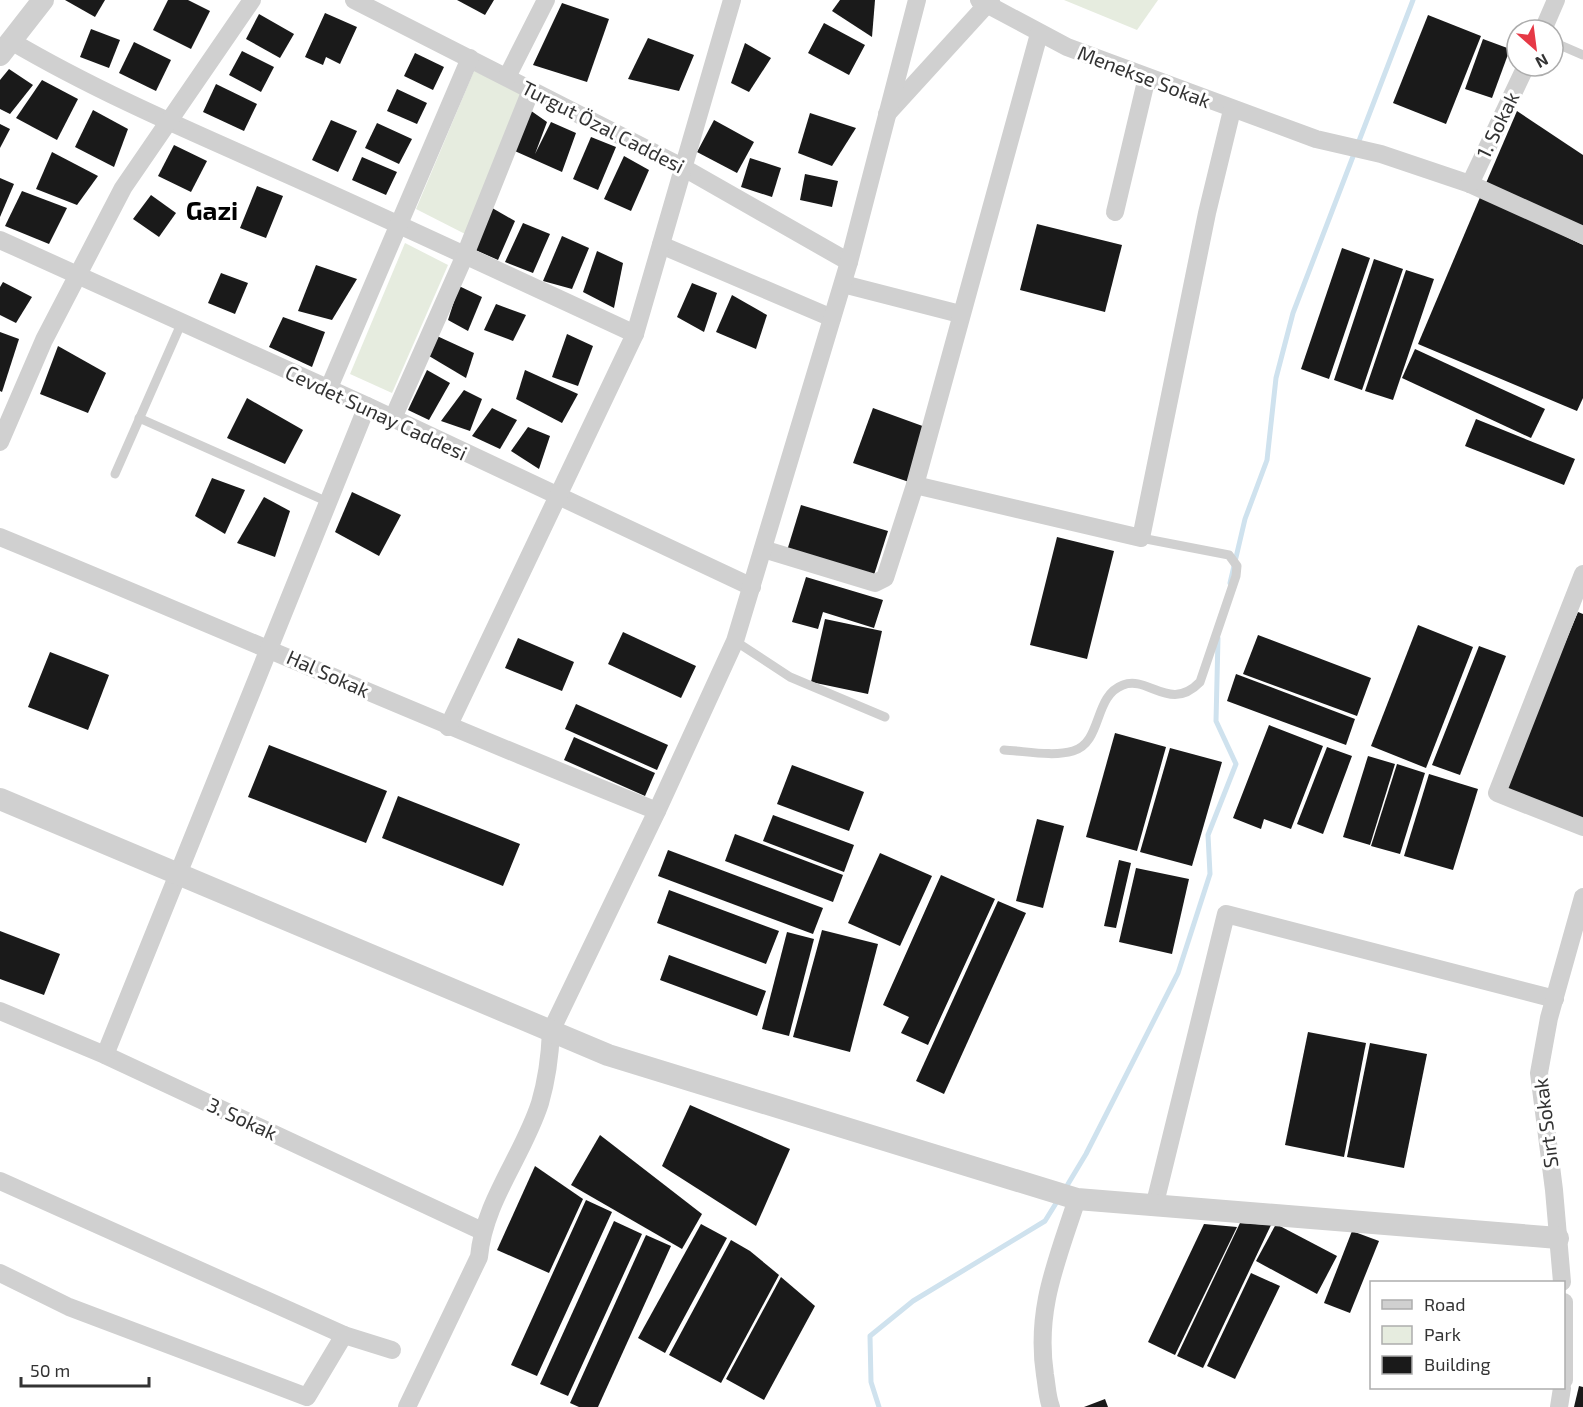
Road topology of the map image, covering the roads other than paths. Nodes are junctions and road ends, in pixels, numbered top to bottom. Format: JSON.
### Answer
{"nodes":[{"id":1,"x":43,"y":0,"type":"edge"},
{"id":2,"x":252,"y":0,"type":"edge"},
{"id":3,"x":354,"y":0,"type":"edge"},
{"id":4,"x":546,"y":0,"type":"edge"},
{"id":5,"x":732,"y":0,"type":"edge"},
{"id":6,"x":917,"y":0,"type":"edge"},
{"id":7,"x":1556,"y":0,"type":"edge"},
{"id":8,"x":986,"y":1,"type":"edge"},
{"id":9,"x":1548,"y":18,"type":"edge"},
{"id":10,"x":1039,"y":34,"type":"junction"},
{"id":11,"x":1565,"y":47,"type":"edge"},
{"id":12,"x":6,"y":48,"type":"edge"},
{"id":13,"x":1583,"y":55,"type":"edge"},
{"id":14,"x":470,"y":58,"type":"junction"},
{"id":15,"x":507,"y":77,"type":"junction"},
{"id":16,"x":1147,"y":77,"type":"junction"},
{"id":17,"x":1520,"y":78,"type":"edge"},
{"id":18,"x":531,"y":90,"type":"junction"},
{"id":19,"x":1232,"y":110,"type":"junction"},
{"id":20,"x":885,"y":117,"type":"junction"},
{"id":21,"x":168,"y":121,"type":"junction"},
{"id":22,"x":684,"y":168,"type":"junction"},
{"id":23,"x":1470,"y":184,"type":"junction"},
{"id":24,"x":1115,"y":212,"type":"dead end"},
{"id":25,"x":401,"y":225,"type":"junction"},
{"id":26,"x":1583,"y":235,"type":"edge"},
{"id":27,"x":0,"y":240,"type":"edge"},
{"id":28,"x":661,"y":245,"type":"junction"},
{"id":29,"x":465,"y":255,"type":"junction"},
{"id":30,"x":849,"y":262,"type":"junction"},
{"id":31,"x":77,"y":276,"type":"junction"},
{"id":32,"x":843,"y":284,"type":"junction"},
{"id":33,"x":960,"y":314,"type":"junction"},
{"id":34,"x":832,"y":318,"type":"junction"},
{"id":35,"x":181,"y":324,"type":"junction"},
{"id":36,"x":635,"y":334,"type":"junction"},
{"id":37,"x":328,"y":390,"type":"junction"},
{"id":38,"x":367,"y":406,"type":"junction"},
{"id":39,"x":139,"y":418,"type":"junction"},
{"id":40,"x":393,"y":418,"type":"junction"},
{"id":41,"x":0,"y":442,"type":"edge"},
{"id":42,"x":115,"y":474,"type":"dead end"},
{"id":43,"x":915,"y":485,"type":"junction"},
{"id":44,"x":559,"y":498,"type":"junction"},
{"id":45,"x":328,"y":502,"type":"junction"},
{"id":46,"x":0,"y":537,"type":"edge"},
{"id":47,"x":1141,"y":538,"type":"junction"},
{"id":48,"x":763,"y":549,"type":"junction"},
{"id":49,"x":1583,"y":574,"type":"edge"},
{"id":50,"x":752,"y":587,"type":"junction"},
{"id":51,"x":735,"y":640,"type":"junction"},
{"id":52,"x":269,"y":648,"type":"junction"},
{"id":53,"x":885,"y":717,"type":"dead end"},
{"id":54,"x":448,"y":728,"type":"junction"},
{"id":55,"x":1004,"y":750,"type":"dead end"},
{"id":56,"x":0,"y":799,"type":"edge"},
{"id":57,"x":657,"y":811,"type":"junction"},
{"id":58,"x":1583,"y":827,"type":"edge"},
{"id":59,"x":177,"y":873,"type":"junction"},
{"id":60,"x":1583,"y":897,"type":"edge"},
{"id":61,"x":1555,"y":999,"type":"junction"},
{"id":62,"x":0,"y":1011,"type":"edge"},
{"id":63,"x":550,"y":1031,"type":"junction"},
{"id":64,"x":105,"y":1055,"type":"junction"},
{"id":65,"x":0,"y":1181,"type":"edge"},
{"id":66,"x":1077,"y":1199,"type":"junction"},
{"id":67,"x":1154,"y":1207,"type":"junction"},
{"id":68,"x":482,"y":1231,"type":"junction"},
{"id":69,"x":1558,"y":1238,"type":"junction"},
{"id":70,"x":0,"y":1273,"type":"edge"},
{"id":71,"x":1562,"y":1281,"type":"edge"},
{"id":72,"x":344,"y":1335,"type":"junction"},
{"id":73,"x":392,"y":1350,"type":"dead end"},
{"id":74,"x":1562,"y":1389,"type":"edge"},
{"id":75,"x":312,"y":1402,"type":"edge"},
{"id":76,"x":407,"y":1407,"type":"edge"},
{"id":77,"x":1051,"y":1407,"type":"edge"},
{"id":78,"x":1559,"y":1407,"type":"edge"}],
"edges":[{"from":1,"to":12,"type":"street"},
{"from":2,"to":21,"type":"street"},
{"from":3,"to":14,"type":"street","name":"Turgut Özal Caddesi"},
{"from":4,"to":15,"type":"street"},
{"from":5,"to":22,"type":"street"},
{"from":6,"to":20,"type":"street"},
{"from":7,"to":9,"type":"street"},
{"from":8,"to":10,"type":"street","name":"Menekse Sokak"},
{"from":8,"to":20,"type":"street"},
{"from":10,"to":16,"type":"street","name":"Menekse Sokak"},
{"from":10,"to":33,"type":"street"},
{"from":11,"to":13,"type":"lane"},
{"from":12,"to":21,"type":"street"},
{"from":14,"to":15,"type":"street","name":"Turgut Özal Caddesi"},
{"from":14,"to":25,"type":"street"},
{"from":15,"to":18,"type":"street","name":"Turgut Özal Caddesi"},
{"from":16,"to":19,"type":"street","name":"Menekse Sokak"},
{"from":16,"to":24,"type":"street"},
{"from":17,"to":23,"type":"street","name":"1. Sokak"},
{"from":18,"to":22,"type":"street","name":"Turgut Özal Caddesi"},
{"from":18,"to":29,"type":"street"},
{"from":19,"to":23,"type":"street","name":"Menekse Sokak"},
{"from":19,"to":47,"type":"street"},
{"from":20,"to":30,"type":"street"},
{"from":21,"to":25,"type":"street"},
{"from":21,"to":31,"type":"street"},
{"from":22,"to":28,"type":"street"},
{"from":22,"to":30,"type":"street","name":"Turgut Özal Caddesi"},
{"from":23,"to":26,"type":"street","name":"Menekse Sokak"},
{"from":25,"to":29,"type":"street"},
{"from":25,"to":37,"type":"street"},
{"from":27,"to":31,"type":"street","name":"Cevdet Sunay Caddesi"},
{"from":28,"to":34,"type":"street"},
{"from":28,"to":36,"type":"street"},
{"from":29,"to":36,"type":"street"},
{"from":29,"to":40,"type":"street"},
{"from":30,"to":32,"type":"street"},
{"from":31,"to":35,"type":"street","name":"Cevdet Sunay Caddesi"},
{"from":31,"to":41,"type":"street"},
{"from":32,"to":33,"type":"street"},
{"from":32,"to":34,"type":"street"},
{"from":33,"to":43,"type":"street"},
{"from":34,"to":48,"type":"street"},
{"from":35,"to":37,"type":"street","name":"Cevdet Sunay Caddesi"},
{"from":35,"to":39,"type":"lane"},
{"from":36,"to":44,"type":"street"},
{"from":37,"to":38,"type":"street","name":"Cevdet Sunay Caddesi"},
{"from":38,"to":40,"type":"street","name":"Cevdet Sunay Caddesi"},
{"from":38,"to":45,"type":"street"},
{"from":39,"to":42,"type":"lane"},
{"from":39,"to":45,"type":"lane"},
{"from":40,"to":44,"type":"street","name":"Cevdet Sunay Caddesi"},
{"from":43,"to":47,"type":"street"},
{"from":43,"to":48,"type":"street"},
{"from":44,"to":50,"type":"street","name":"Cevdet Sunay Caddesi"},
{"from":44,"to":54,"type":"street"},
{"from":45,"to":52,"type":"street"},
{"from":46,"to":52,"type":"street","name":"Hal Sokak"},
{"from":47,"to":55,"type":"lane"},
{"from":48,"to":50,"type":"street"},
{"from":49,"to":58,"type":"street"},
{"from":50,"to":51,"type":"street"},
{"from":51,"to":53,"type":"lane"},
{"from":51,"to":57,"type":"street"},
{"from":52,"to":54,"type":"street","name":"Hal Sokak"},
{"from":52,"to":59,"type":"street"},
{"from":54,"to":57,"type":"street","name":"Hal Sokak"},
{"from":56,"to":59,"type":"street"},
{"from":57,"to":63,"type":"street"},
{"from":59,"to":63,"type":"street"},
{"from":59,"to":64,"type":"street"},
{"from":60,"to":61,"type":"street","name":"Sırt Sokak"},
{"from":61,"to":67,"type":"street"},
{"from":61,"to":69,"type":"street","name":"Sırt Sokak"},
{"from":62,"to":64,"type":"street","name":"3. Sokak"},
{"from":63,"to":66,"type":"street"},
{"from":63,"to":68,"type":"street"},
{"from":64,"to":68,"type":"street","name":"3. Sokak"},
{"from":65,"to":72,"type":"street"},
{"from":66,"to":67,"type":"street"},
{"from":66,"to":77,"type":"street"},
{"from":67,"to":69,"type":"street"},
{"from":68,"to":76,"type":"street"},
{"from":69,"to":71,"type":"street","name":"Sırt Sokak"},
{"from":70,"to":75,"type":"street"},
{"from":72,"to":73,"type":"street"},
{"from":72,"to":75,"type":"street"},
{"from":74,"to":78,"type":"street"}]}
